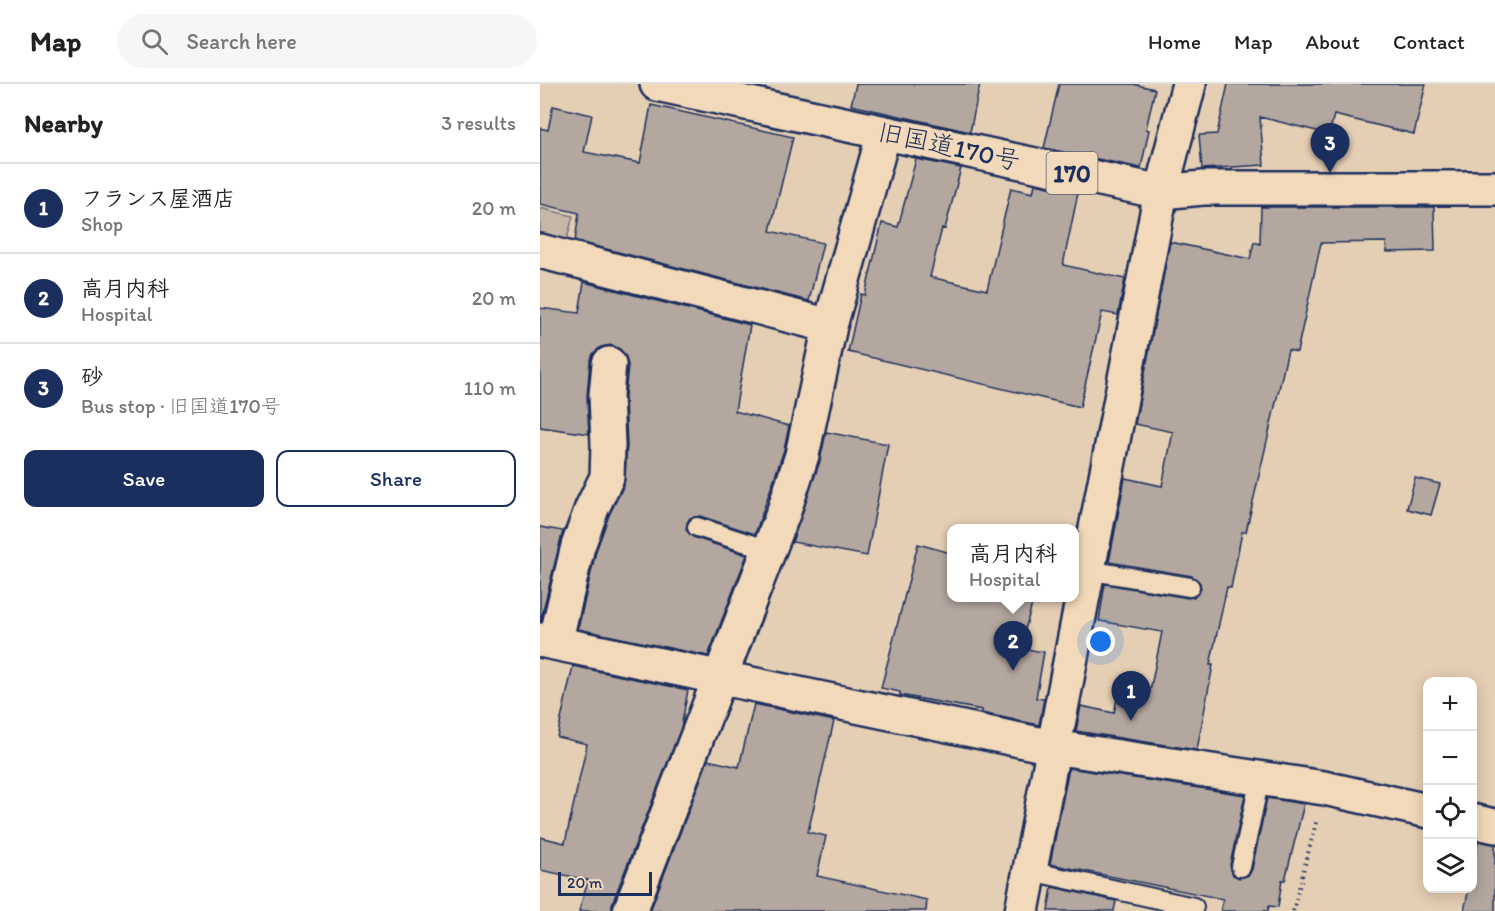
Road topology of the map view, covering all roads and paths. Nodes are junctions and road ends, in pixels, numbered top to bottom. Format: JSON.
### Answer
{"nodes":[{"id":1,"x":657,"y":84,"type":"edge"},
{"id":2,"x":1189,"y":84,"type":"edge"},
{"id":3,"x":884,"y":132,"type":"junction"},
{"id":4,"x":1495,"y":188,"type":"edge"},
{"id":5,"x":1161,"y":192,"type":"junction"},
{"id":6,"x":540,"y":251,"type":"edge"},
{"id":7,"x":830,"y":326,"type":"junction"},
{"id":8,"x":609,"y":364,"type":"dead end"},
{"id":9,"x":697,"y":527,"type":"dead end"},
{"id":10,"x":769,"y":550,"type":"junction"},
{"id":11,"x":1087,"y":570,"type":"junction"},
{"id":12,"x":1190,"y":587,"type":"dead end"},
{"id":13,"x":547,"y":641,"type":"edge"},
{"id":14,"x":721,"y":678,"type":"junction"},
{"id":15,"x":1053,"y":747,"type":"junction"},
{"id":16,"x":1260,"y":778,"type":"junction"},
{"id":17,"x":1324,"y":788,"type":"junction"},
{"id":18,"x":1423,"y":810,"type":"edge"},
{"id":19,"x":1477,"y":822,"type":"edge"},
{"id":20,"x":1495,"y":826,"type":"edge"},
{"id":21,"x":1241,"y":867,"type":"dead end"},
{"id":22,"x":1030,"y":871,"type":"junction"},
{"id":23,"x":1194,"y":907,"type":"dead end"},
{"id":24,"x":630,"y":911,"type":"edge"},
{"id":25,"x":1022,"y":911,"type":"edge"},
{"id":26,"x":1293,"y":911,"type":"edge"}],
"edges":[{"from":1,"to":3,"type":"main road","name":"旧国道170号","number":"170"},
{"from":2,"to":5,"type":"main road"},
{"from":3,"to":5,"type":"main road","name":"旧国道170号","number":"170"},
{"from":3,"to":7,"type":"main road"},
{"from":4,"to":5,"type":"main road","name":"旧国道170号","number":"170"},
{"from":5,"to":11,"type":"main road"},
{"from":6,"to":7,"type":"main road"},
{"from":7,"to":10,"type":"main road"},
{"from":8,"to":13,"type":"main road"},
{"from":9,"to":10,"type":"lane"},
{"from":10,"to":14,"type":"main road"},
{"from":11,"to":12,"type":"lane"},
{"from":11,"to":15,"type":"main road"},
{"from":13,"to":14,"type":"main road"},
{"from":14,"to":15,"type":"main road"},
{"from":14,"to":24,"type":"main road"},
{"from":15,"to":16,"type":"main road"},
{"from":15,"to":22,"type":"main road"},
{"from":16,"to":17,"type":"main road"},
{"from":16,"to":21,"type":"lane"},
{"from":17,"to":18,"type":"main road"},
{"from":17,"to":26,"type":"path"},
{"from":19,"to":20,"type":"main road"},
{"from":22,"to":23,"type":"lane"},
{"from":22,"to":25,"type":"main road"}]}
